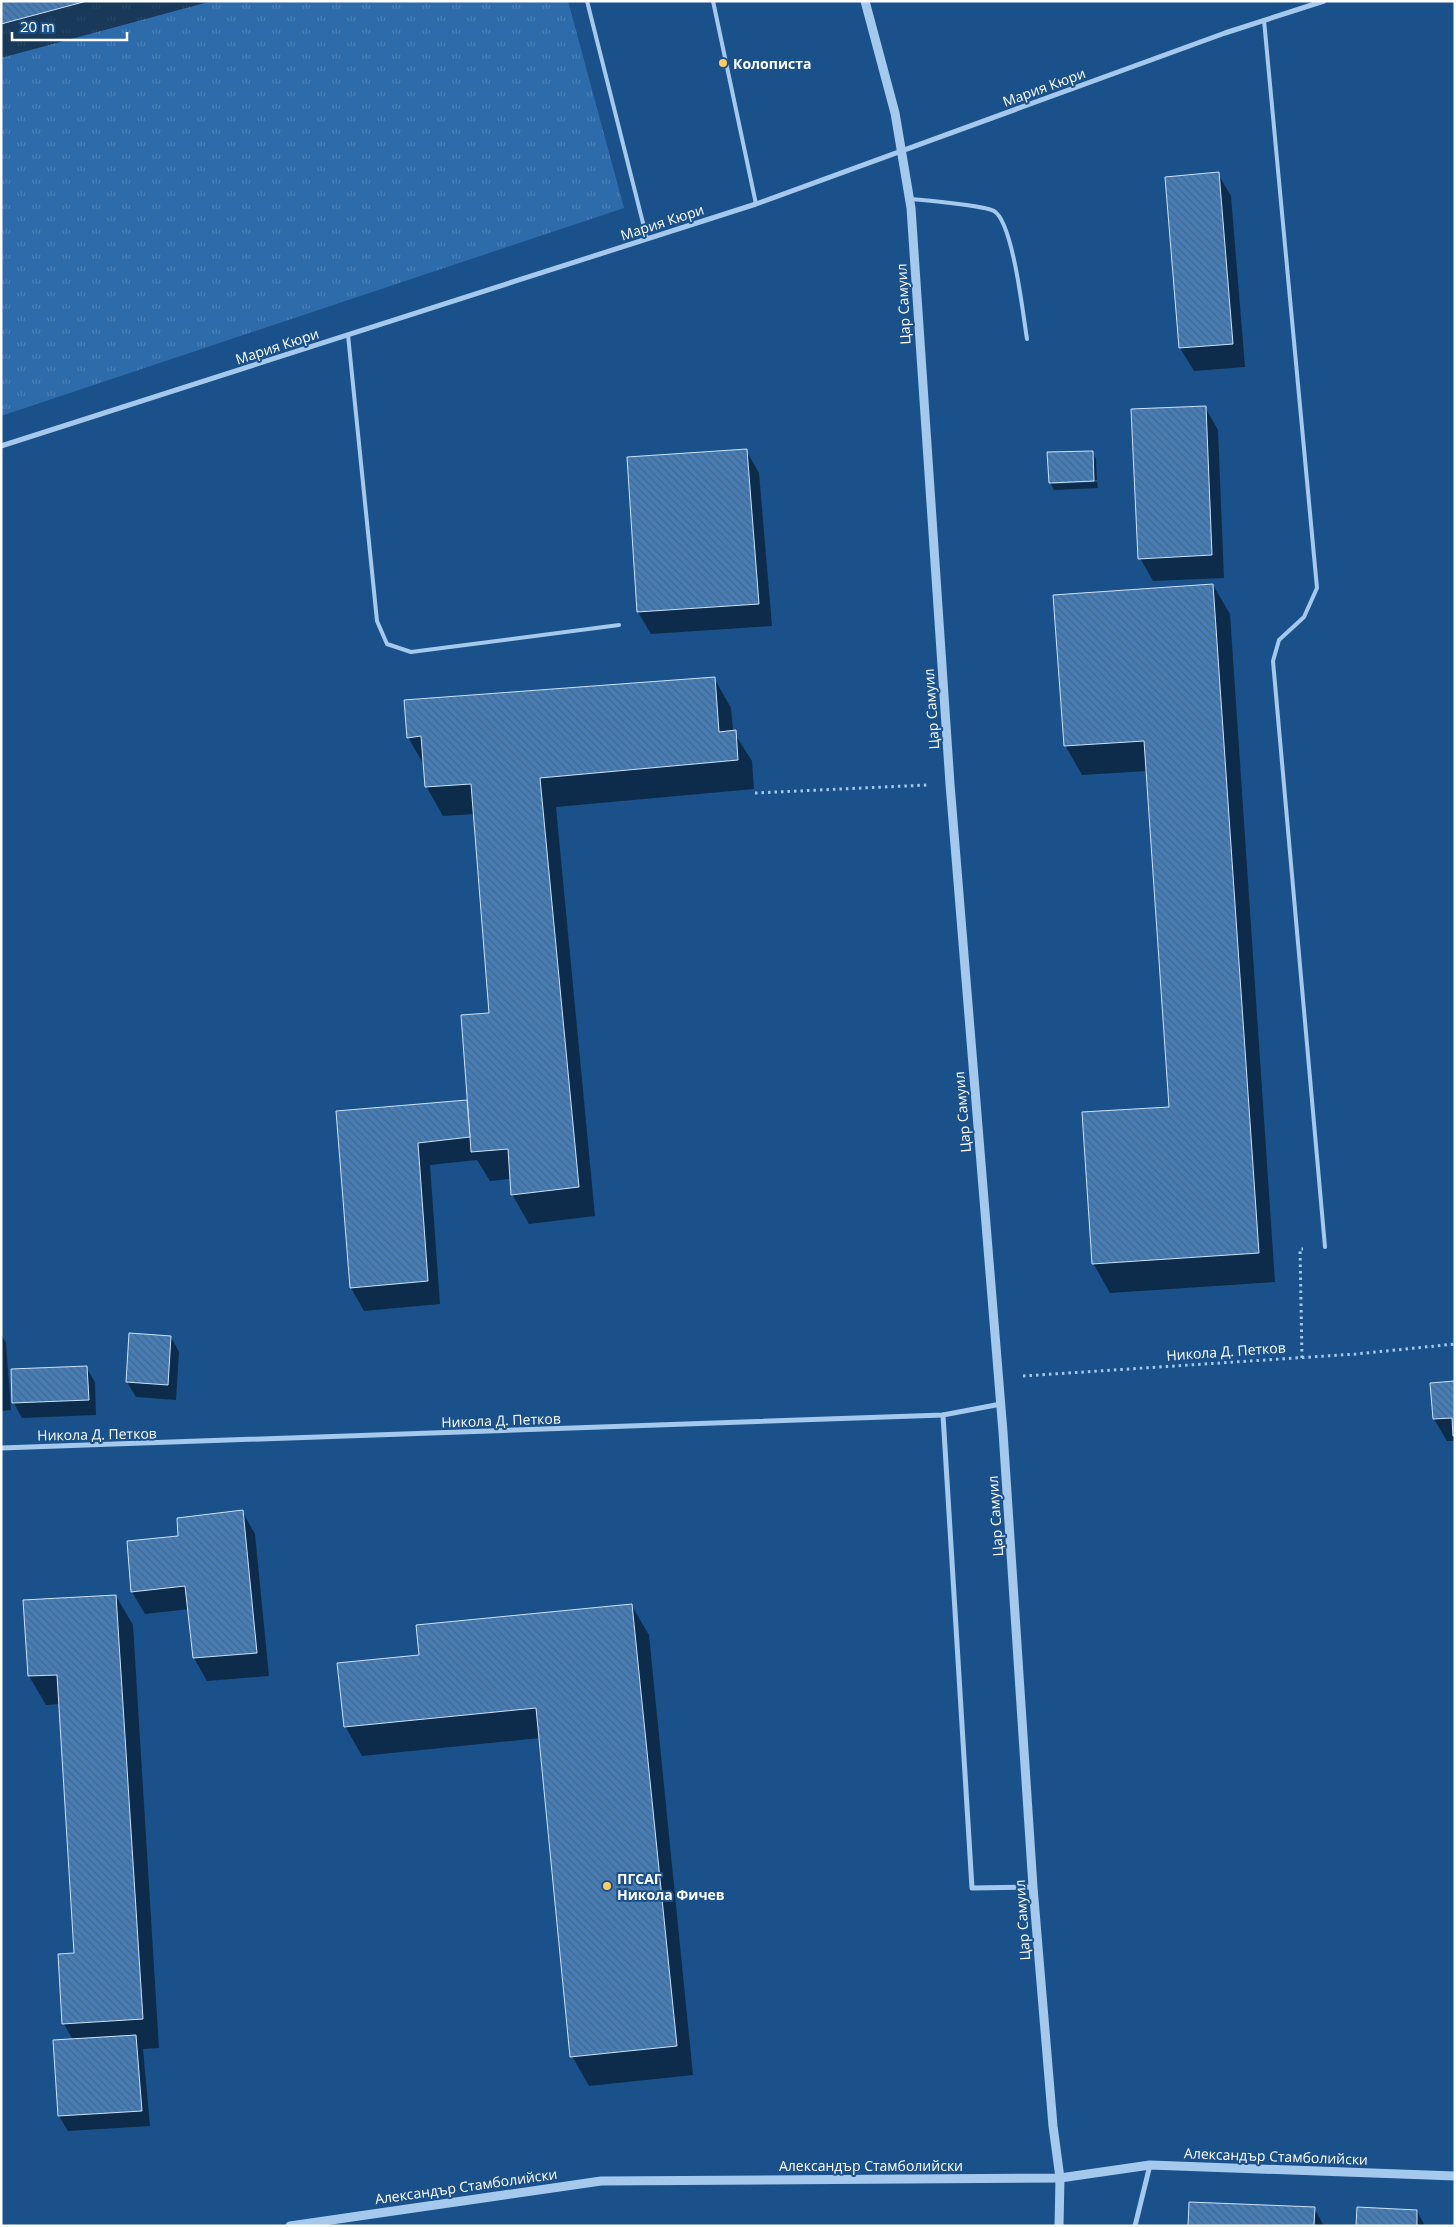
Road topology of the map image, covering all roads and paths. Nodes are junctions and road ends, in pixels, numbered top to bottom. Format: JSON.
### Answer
{"nodes":[{"id":1,"x":587,"y":1,"type":"edge"},
{"id":2,"x":713,"y":1,"type":"edge"},
{"id":3,"x":865,"y":1,"type":"edge"},
{"id":4,"x":1324,"y":1,"type":"edge"},
{"id":5,"x":1314,"y":3,"type":"edge"},
{"id":6,"x":1264,"y":20,"type":"junction"},
{"id":7,"x":902,"y":150,"type":"junction"},
{"id":8,"x":910,"y":198,"type":"junction"},
{"id":9,"x":756,"y":204,"type":"junction"},
{"id":10,"x":647,"y":239,"type":"junction"},
{"id":11,"x":348,"y":335,"type":"junction"},
{"id":12,"x":1027,"y":339,"type":"dead end"},
{"id":13,"x":1,"y":446,"type":"edge"},
{"id":14,"x":619,"y":625,"type":"dead end"},
{"id":15,"x":950,"y":784,"type":"junction"},
{"id":16,"x":755,"y":793,"type":"dead end"},
{"id":17,"x":1325,"y":1247,"type":"joint"},
{"id":18,"x":1455,"y":1344,"type":"edge"},
{"id":19,"x":1302,"y":1358,"type":"junction"},
{"id":20,"x":998,"y":1377,"type":"junction"},
{"id":21,"x":1001,"y":1404,"type":"junction"},
{"id":22,"x":943,"y":1415,"type":"junction"},
{"id":23,"x":1,"y":1448,"type":"edge"},
{"id":24,"x":1033,"y":1887,"type":"junction"},
{"id":25,"x":1150,"y":2165,"type":"junction"},
{"id":26,"x":1455,"y":2176,"type":"edge"},
{"id":27,"x":1060,"y":2178,"type":"junction"},
{"id":28,"x":290,"y":2226,"type":"edge"},
{"id":29,"x":1059,"y":2226,"type":"edge"},
{"id":30,"x":1135,"y":2226,"type":"edge"}],
"edges":[{"from":1,"to":10,"type":"lane"},
{"from":2,"to":9,"type":"lane"},
{"from":3,"to":7,"type":"street","name":"Цар Самуил"},
{"from":4,"to":5,"type":"street","name":"Мария Кюри"},
{"from":5,"to":6,"type":"street","name":"Мария Кюри"},
{"from":6,"to":7,"type":"street","name":"Мария Кюри"},
{"from":6,"to":17,"type":"lane"},
{"from":7,"to":8,"type":"street","name":"Цар Самуил"},
{"from":7,"to":9,"type":"street","name":"Мария Кюри"},
{"from":8,"to":12,"type":"lane"},
{"from":8,"to":15,"type":"street","name":"Цар Самуил"},
{"from":9,"to":10,"type":"street","name":"Мария Кюри"},
{"from":10,"to":11,"type":"street","name":"Мария Кюри"},
{"from":11,"to":13,"type":"street","name":"Мария Кюри"},
{"from":11,"to":14,"type":"lane"},
{"from":15,"to":16,"type":"path"},
{"from":15,"to":20,"type":"street","name":"Цар Самуил"},
{"from":17,"to":19,"type":"path"},
{"from":18,"to":19,"type":"path","name":"Никола Д. Петков"},
{"from":19,"to":20,"type":"path","name":"Никола Д. Петков"},
{"from":20,"to":21,"type":"street","name":"Цар Самуил"},
{"from":21,"to":22,"type":"street","name":"Никола Д. Петков"},
{"from":21,"to":24,"type":"street","name":"Цар Самуил"},
{"from":22,"to":23,"type":"street","name":"Никола Д. Петков"},
{"from":22,"to":24,"type":"street"},
{"from":24,"to":27,"type":"street","name":"Цар Самуил"},
{"from":25,"to":26,"type":"street","name":"Александър Стамболийски"},
{"from":25,"to":27,"type":"street","name":"Александър Стамболийски"},
{"from":25,"to":30,"type":"street"},
{"from":27,"to":28,"type":"street","name":"Александър Стамболийски"},
{"from":27,"to":29,"type":"street","name":"Цар Самуил"}]}
